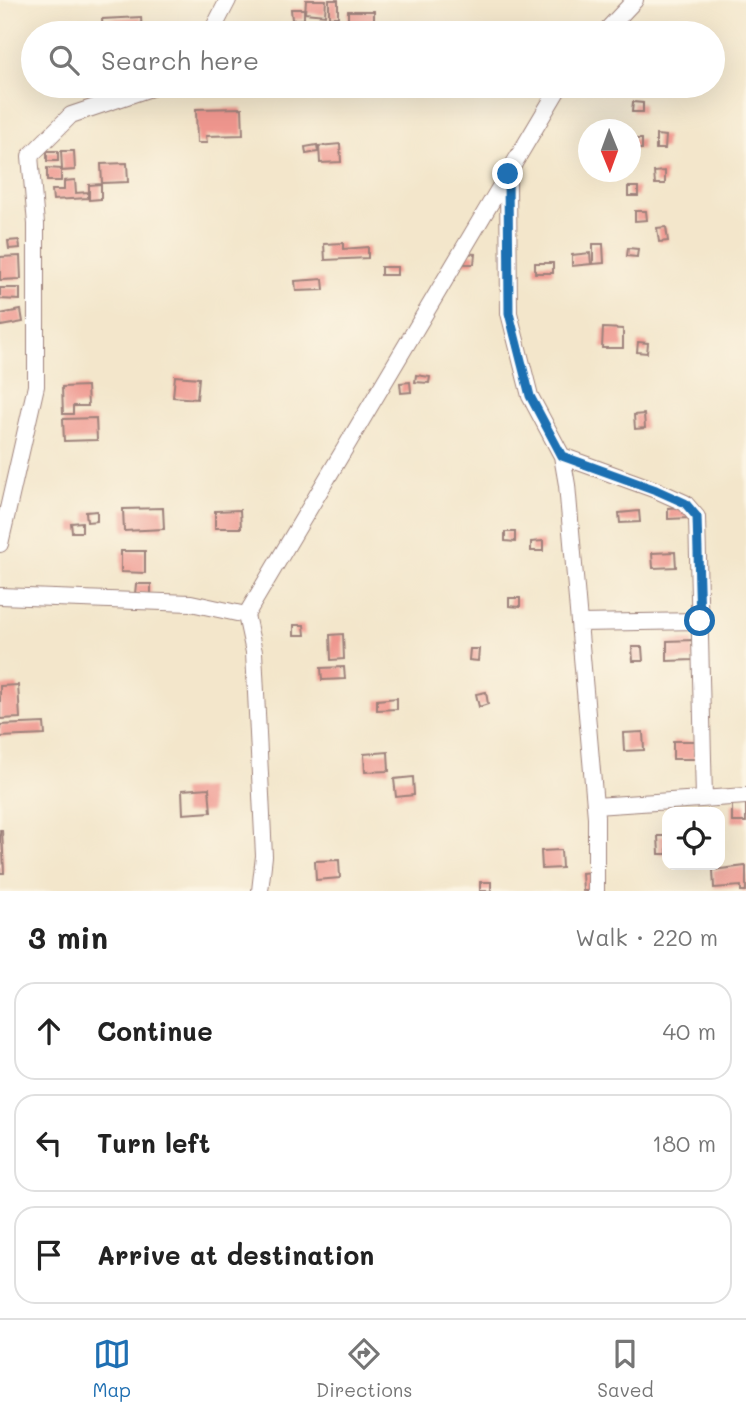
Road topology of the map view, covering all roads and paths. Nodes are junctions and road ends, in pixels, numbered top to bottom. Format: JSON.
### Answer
{"nodes":[{"id":1,"x":228,"y":0,"type":"edge"},
{"id":2,"x":635,"y":0,"type":"edge"},
{"id":3,"x":217,"y":21,"type":"edge"},
{"id":4,"x":615,"y":21,"type":"edge"},
{"id":5,"x":121,"y":98,"type":"edge"},
{"id":6,"x":553,"y":98,"type":"edge"},
{"id":7,"x":508,"y":174,"type":"junction"},
{"id":8,"x":562,"y":456,"type":"junction"},
{"id":9,"x":0,"y":544,"type":"edge"},
{"id":10,"x":0,"y":596,"type":"edge"},
{"id":11,"x":246,"y":615,"type":"junction"},
{"id":12,"x":700,"y":621,"type":"junction"},
{"id":13,"x":579,"y":623,"type":"junction"},
{"id":14,"x":746,"y":796,"type":"edge"},
{"id":15,"x":704,"y":798,"type":"junction"},
{"id":16,"x":595,"y":806,"type":"junction"},
{"id":17,"x":260,"y":891,"type":"edge"},
{"id":18,"x":596,"y":891,"type":"edge"}],
"edges":[{"from":1,"to":3,"type":"street"},
{"from":2,"to":4,"type":"street"},
{"from":5,"to":9,"type":"street"},
{"from":6,"to":7,"type":"street"},
{"from":7,"to":8,"type":"street"},
{"from":7,"to":11,"type":"street"},
{"from":8,"to":12,"type":"street"},
{"from":8,"to":13,"type":"street"},
{"from":10,"to":11,"type":"street"},
{"from":11,"to":17,"type":"street"},
{"from":12,"to":13,"type":"street"},
{"from":12,"to":15,"type":"street"},
{"from":13,"to":16,"type":"street"},
{"from":14,"to":15,"type":"street"},
{"from":15,"to":16,"type":"street"},
{"from":16,"to":18,"type":"street"}]}
